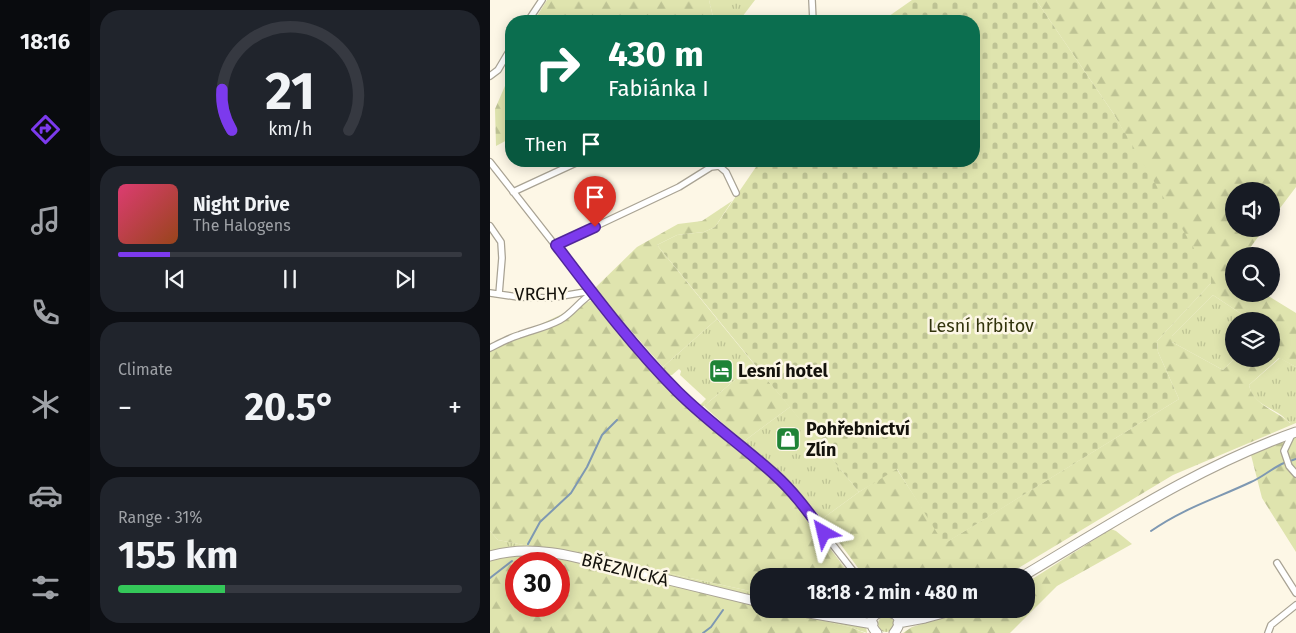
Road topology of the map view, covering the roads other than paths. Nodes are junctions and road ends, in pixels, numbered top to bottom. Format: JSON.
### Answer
{"nodes":[{"id":1,"x":542,"y":0,"type":"edge"},
{"id":2,"x":812,"y":0,"type":"edge"},
{"id":3,"x":532,"y":15,"type":"edge"},
{"id":4,"x":813,"y":15,"type":"edge"},
{"id":5,"x":505,"y":58,"type":"edge"},
{"id":6,"x":490,"y":76,"type":"edge"},
{"id":7,"x":490,"y":162,"type":"edge"},
{"id":8,"x":567,"y":167,"type":"edge"},
{"id":9,"x":710,"y":167,"type":"edge"},
{"id":10,"x":719,"y":167,"type":"edge"},
{"id":11,"x":513,"y":192,"type":"junction"},
{"id":12,"x":736,"y":194,"type":"dead end"},
{"id":13,"x":490,"y":226,"type":"edge"},
{"id":14,"x":556,"y":245,"type":"junction"},
{"id":15,"x":592,"y":292,"type":"junction"},
{"id":16,"x":490,"y":293,"type":"edge"},
{"id":17,"x":499,"y":294,"type":"junction"},
{"id":18,"x":490,"y":348,"type":"edge"},
{"id":19,"x":1294,"y":432,"type":"edge"},
{"id":20,"x":1296,"y":474,"type":"edge"},
{"id":21,"x":490,"y":556,"type":"edge"},
{"id":22,"x":1276,"y":563,"type":"dead end"},
{"id":23,"x":851,"y":568,"type":"edge"},
{"id":24,"x":1035,"y":569,"type":"edge"},
{"id":25,"x":1296,"y":593,"type":"edge"},
{"id":26,"x":750,"y":600,"type":"edge"},
{"id":27,"x":1296,"y":605,"type":"edge"},
{"id":28,"x":832,"y":618,"type":"edge"},
{"id":29,"x":874,"y":618,"type":"edge"},
{"id":30,"x":897,"y":618,"type":"edge"},
{"id":31,"x":925,"y":618,"type":"edge"},
{"id":32,"x":898,"y":623,"type":"junction"},
{"id":33,"x":873,"y":624,"type":"junction"},
{"id":34,"x":877,"y":633,"type":"edge"},
{"id":35,"x":894,"y":633,"type":"edge"},
{"id":36,"x":1268,"y":633,"type":"edge"}],
"edges":[{"from":1,"to":3,"type":"street"},
{"from":2,"to":4,"type":"street"},
{"from":5,"to":6,"type":"street"},
{"from":7,"to":11,"type":"street"},
{"from":8,"to":11,"type":"street"},
{"from":9,"to":14,"type":"street"},
{"from":10,"to":12,"type":"street"},
{"from":11,"to":14,"type":"street"},
{"from":13,"to":17,"type":"street"},
{"from":14,"to":15,"type":"street"},
{"from":15,"to":17,"type":"street","name":"VRCHY"},
{"from":15,"to":18,"type":"street"},
{"from":15,"to":23,"type":"street"},
{"from":16,"to":17,"type":"street","name":"VRCHY"},
{"from":19,"to":20,"type":"street"},
{"from":19,"to":24,"type":"main road"},
{"from":21,"to":26,"type":"main road","name":"BŘEZNICKÁ"},
{"from":22,"to":25,"type":"street"},
{"from":27,"to":36,"type":"street"},
{"from":28,"to":33,"type":"main road"},
{"from":29,"to":33,"type":"main road"},
{"from":30,"to":32,"type":"main road"},
{"from":31,"to":32,"type":"main road"},
{"from":32,"to":35,"type":"main road"},
{"from":33,"to":34,"type":"main road"}]}
